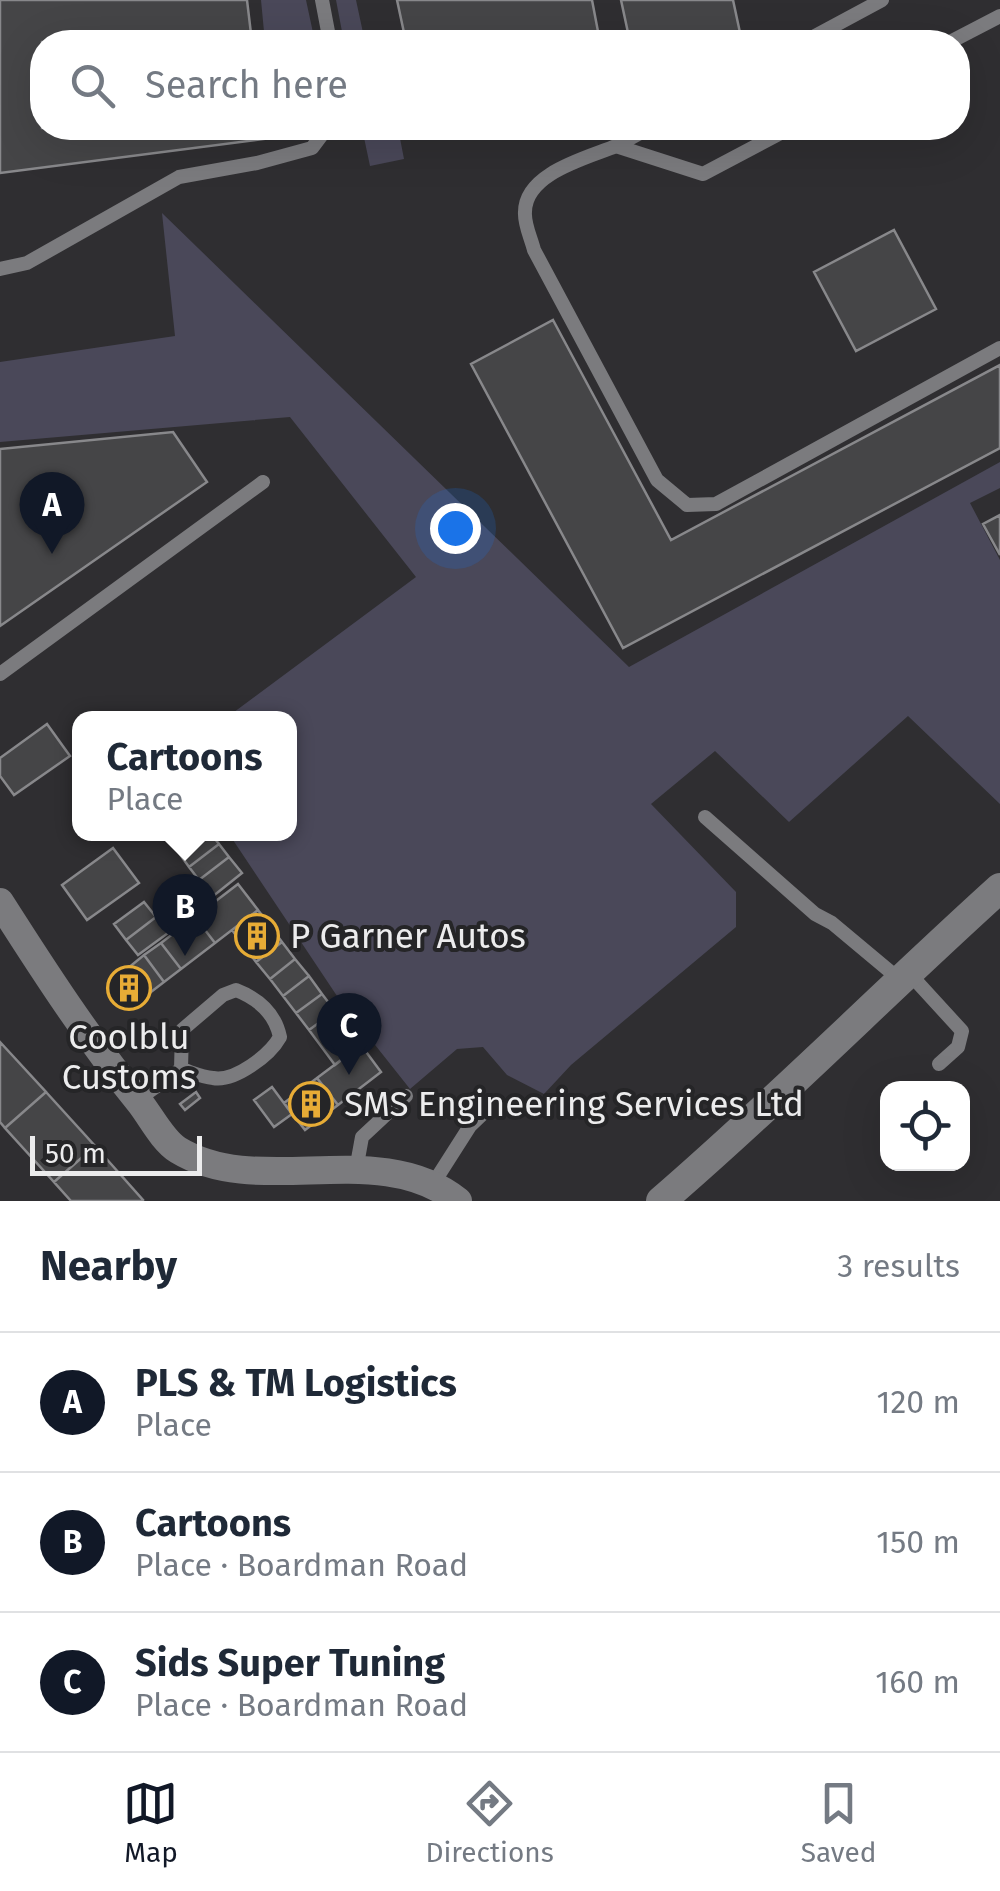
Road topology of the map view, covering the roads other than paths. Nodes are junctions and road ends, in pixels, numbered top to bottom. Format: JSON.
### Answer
{"nodes":[{"id":1,"x":322,"y":0,"type":"edge"},
{"id":2,"x":882,"y":0,"type":"edge"},
{"id":3,"x":1000,"y":16,"type":"edge"},
{"id":4,"x":328,"y":30,"type":"edge"},
{"id":5,"x":826,"y":30,"type":"edge"},
{"id":6,"x":970,"y":32,"type":"edge"},
{"id":7,"x":318,"y":140,"type":"edge"},
{"id":8,"x":627,"y":140,"type":"edge"},
{"id":9,"x":767,"y":140,"type":"edge"},
{"id":10,"x":616,"y":146,"type":"junction"},
{"id":11,"x":0,"y":269,"type":"edge"},
{"id":12,"x":1000,"y":348,"type":"edge"},
{"id":13,"x":262,"y":482,"type":"dead end"},
{"id":14,"x":0,"y":674,"type":"edge"},
{"id":15,"x":705,"y":817,"type":"dead end"},
{"id":16,"x":1000,"y":888,"type":"edge"},
{"id":17,"x":0,"y":902,"type":"edge"},
{"id":18,"x":903,"y":975,"type":"junction"},
{"id":19,"x":939,"y":1064,"type":"dead end"},
{"id":20,"x":181,"y":1068,"type":"junction"},
{"id":21,"x":406,"y":1096,"type":"dead end"},
{"id":22,"x":138,"y":1100,"type":"junction"},
{"id":23,"x":493,"y":1104,"type":"dead end"},
{"id":24,"x":356,"y":1170,"type":"junction"},
{"id":25,"x":433,"y":1184,"type":"junction"},
{"id":26,"x":458,"y":1201,"type":"edge"},
{"id":27,"x":660,"y":1201,"type":"edge"}],
"edges":[{"from":1,"to":4,"type":"lane"},
{"from":2,"to":5,"type":"lane"},
{"from":3,"to":6,"type":"lane"},
{"from":7,"to":11,"type":"lane"},
{"from":8,"to":10,"type":"lane"},
{"from":9,"to":10,"type":"lane"},
{"from":10,"to":12,"type":"lane"},
{"from":13,"to":14,"type":"lane"},
{"from":15,"to":18,"type":"lane"},
{"from":16,"to":18,"type":"street"},
{"from":17,"to":22,"type":"street"},
{"from":18,"to":19,"type":"lane"},
{"from":18,"to":27,"type":"street"},
{"from":20,"to":20,"type":"lane"},
{"from":20,"to":22,"type":"lane"},
{"from":21,"to":24,"type":"lane"},
{"from":22,"to":24,"type":"street"},
{"from":23,"to":25,"type":"lane"},
{"from":24,"to":25,"type":"street"},
{"from":25,"to":26,"type":"street"}]}
